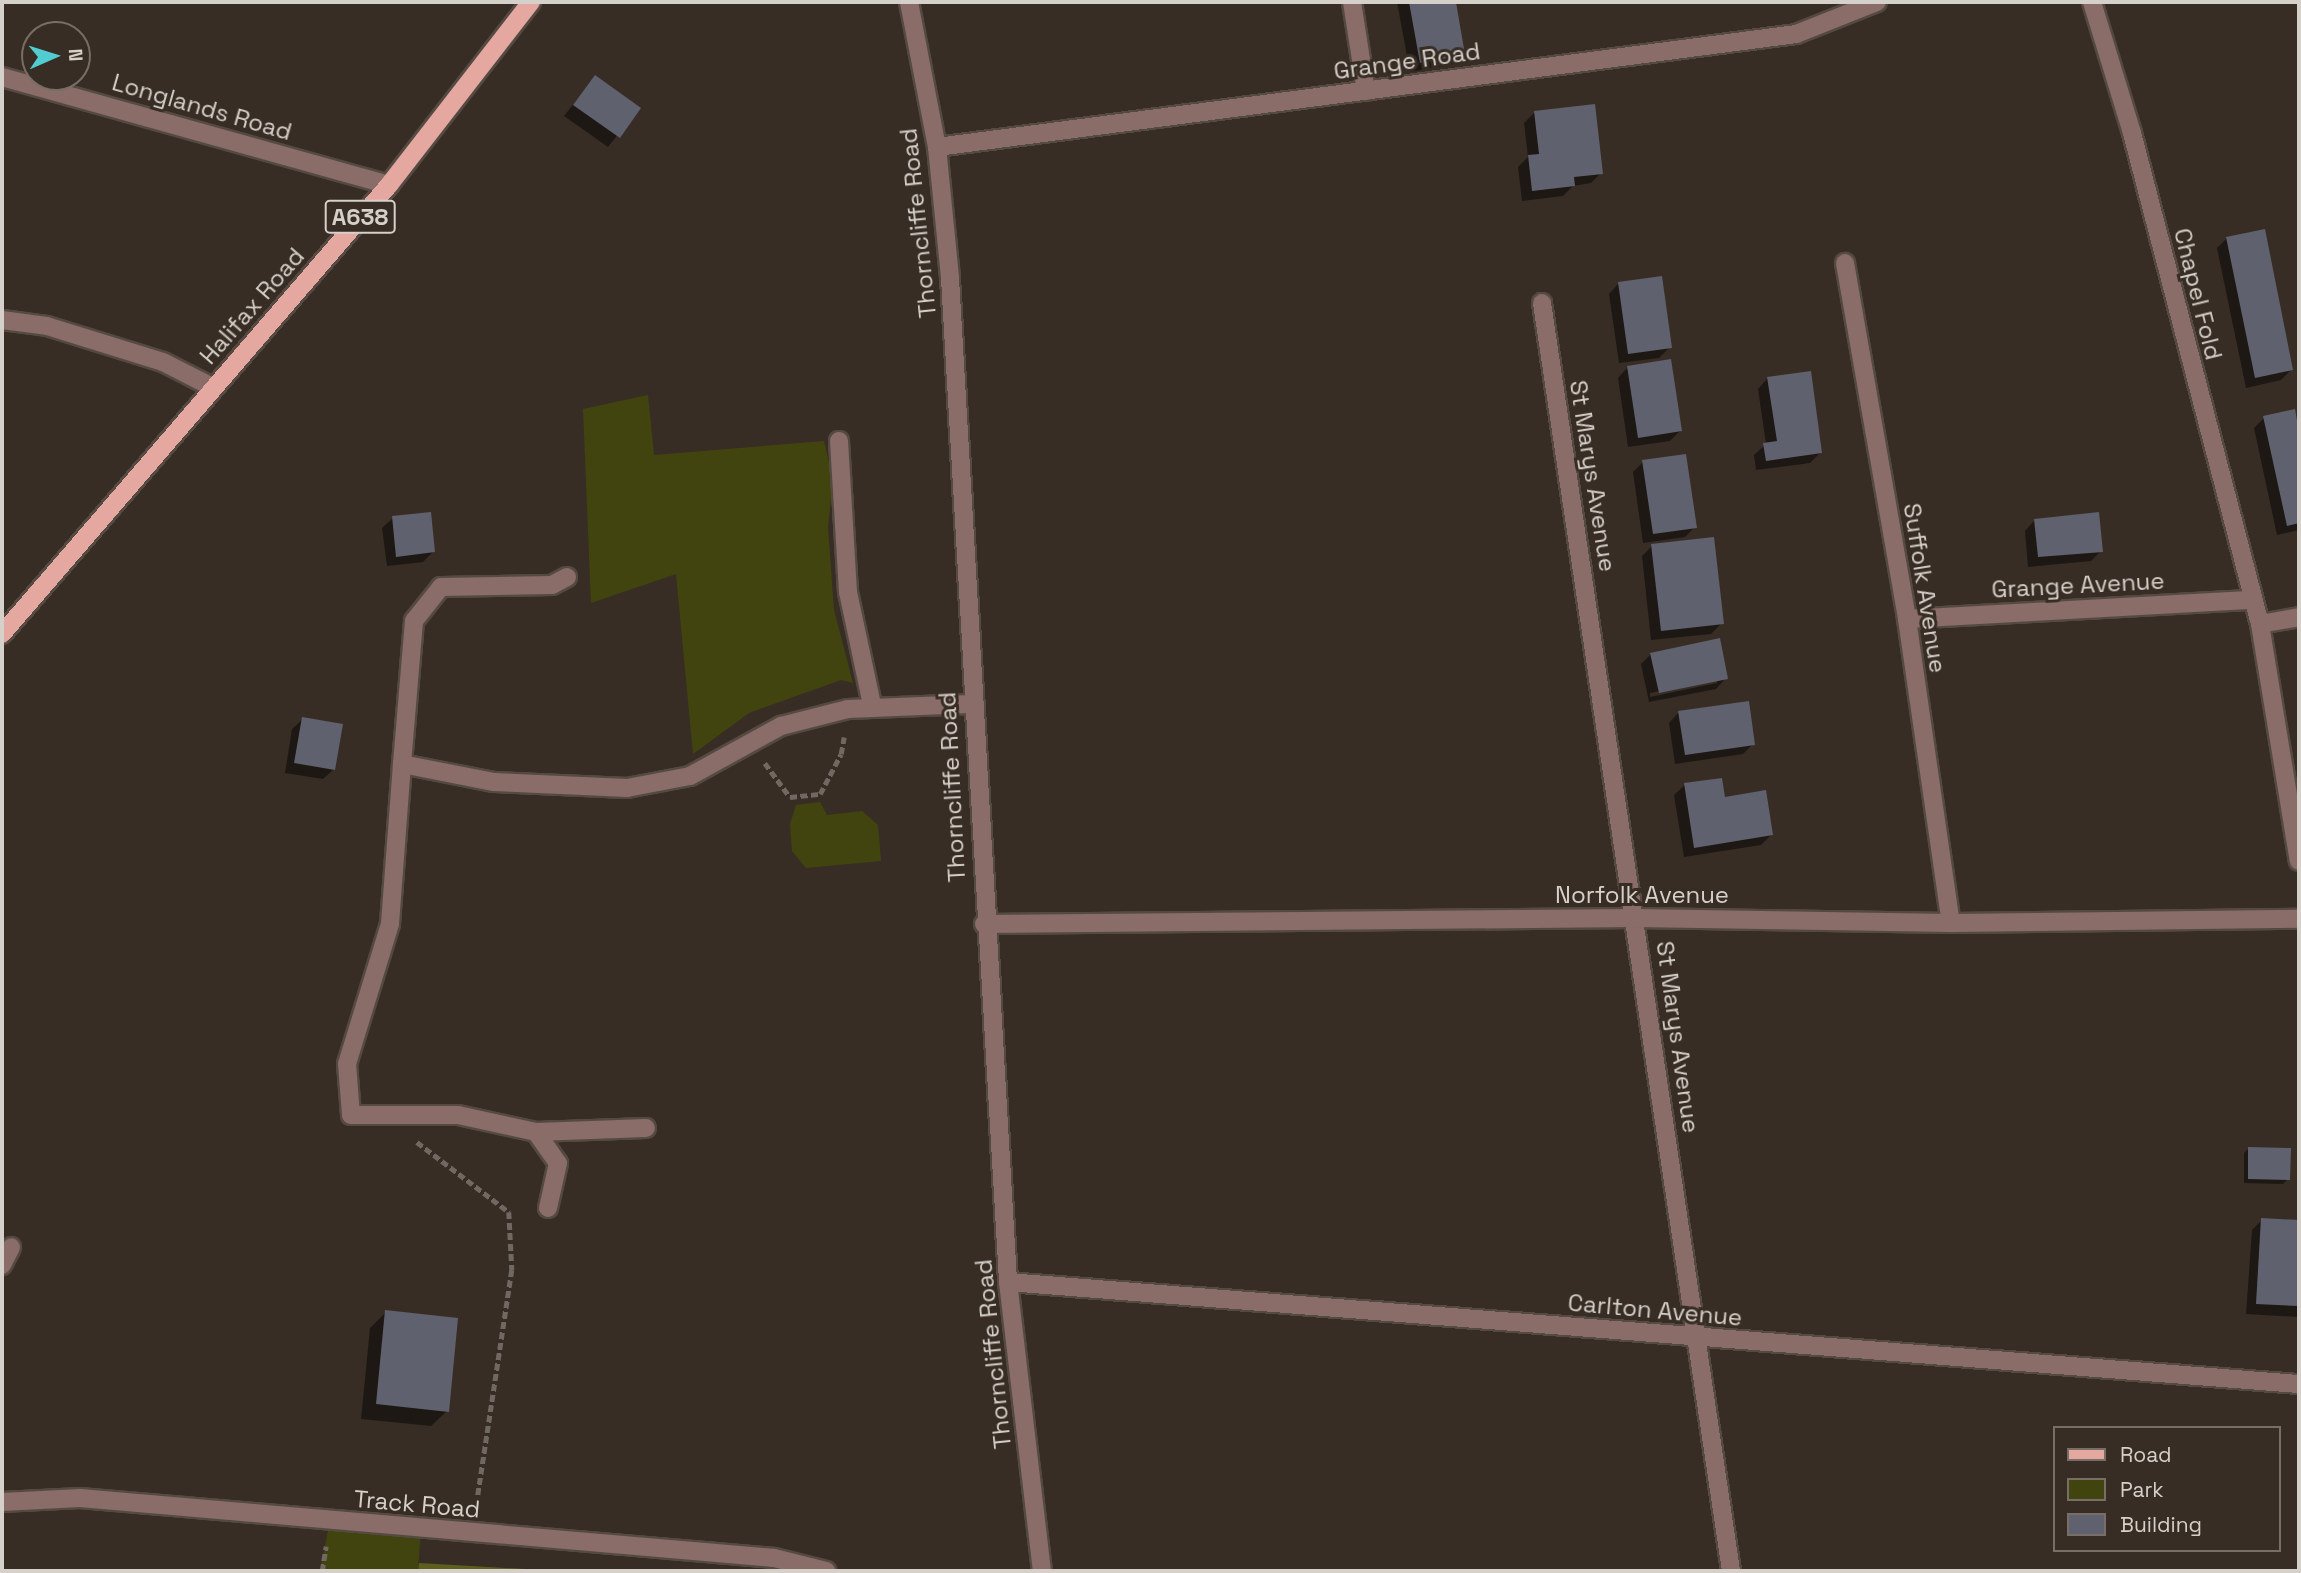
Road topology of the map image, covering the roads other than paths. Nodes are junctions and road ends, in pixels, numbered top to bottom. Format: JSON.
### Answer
{"nodes":[{"id":1,"x":531,"y":2,"type":"edge"},
{"id":2,"x":909,"y":2,"type":"edge"},
{"id":3,"x":1352,"y":2,"type":"edge"},
{"id":4,"x":1877,"y":2,"type":"edge"},
{"id":5,"x":2092,"y":2,"type":"edge"},
{"id":6,"x":2,"y":77,"type":"edge"},
{"id":7,"x":1366,"y":90,"type":"junction"},
{"id":8,"x":937,"y":147,"type":"junction"},
{"id":9,"x":388,"y":185,"type":"junction"},
{"id":10,"x":1845,"y":263,"type":"dead end"},
{"id":11,"x":1542,"y":303,"type":"dead end"},
{"id":12,"x":2,"y":320,"type":"edge"},
{"id":13,"x":214,"y":388,"type":"junction"},
{"id":14,"x":839,"y":441,"type":"dead end"},
{"id":15,"x":567,"y":577,"type":"dead end"},
{"id":16,"x":2252,"y":600,"type":"junction"},
{"id":17,"x":2299,"y":617,"type":"edge"},
{"id":18,"x":1907,"y":619,"type":"junction"},
{"id":19,"x":2260,"y":624,"type":"junction"},
{"id":20,"x":2,"y":634,"type":"edge"},
{"id":21,"x":971,"y":704,"type":"junction"},
{"id":22,"x":872,"y":705,"type":"junction"},
{"id":23,"x":402,"y":764,"type":"junction"},
{"id":24,"x":2299,"y":861,"type":"edge"},
{"id":25,"x":1636,"y":918,"type":"junction"},
{"id":26,"x":2299,"y":919,"type":"edge"},
{"id":27,"x":1951,"y":923,"type":"junction"},
{"id":28,"x":984,"y":924,"type":"junction"},
{"id":29,"x":646,"y":1128,"type":"dead end"},
{"id":30,"x":536,"y":1132,"type":"junction"},
{"id":31,"x":548,"y":1208,"type":"dead end"},
{"id":32,"x":11,"y":1247,"type":"dead end"},
{"id":33,"x":2,"y":1265,"type":"edge"},
{"id":34,"x":1008,"y":1282,"type":"junction"},
{"id":35,"x":1698,"y":1338,"type":"junction"},
{"id":36,"x":2299,"y":1384,"type":"edge"},
{"id":37,"x":2,"y":1502,"type":"edge"},
{"id":38,"x":826,"y":1571,"type":"edge"},
{"id":39,"x":1042,"y":1571,"type":"edge"},
{"id":40,"x":1731,"y":1571,"type":"edge"}],
"edges":[{"from":1,"to":9,"type":"main road","name":"Halifax Road","number":"A638"},
{"from":2,"to":8,"type":"street","name":"Thorncliffe Road"},
{"from":3,"to":7,"type":"street"},
{"from":4,"to":7,"type":"street","name":"Grange Road"},
{"from":5,"to":16,"type":"street","name":"Chapel Fold"},
{"from":6,"to":9,"type":"street","name":"Longlands Road"},
{"from":7,"to":8,"type":"street","name":"Grange Road"},
{"from":8,"to":21,"type":"street","name":"Thorncliffe Road"},
{"from":9,"to":13,"type":"main road","name":"Halifax Road","number":"A638"},
{"from":10,"to":18,"type":"street","name":"Suffolk Avenue"},
{"from":11,"to":25,"type":"street","name":"St Marys Avenue"},
{"from":12,"to":13,"type":"street"},
{"from":13,"to":20,"type":"main road","name":"Halifax Road","number":"A638"},
{"from":14,"to":22,"type":"street"},
{"from":15,"to":23,"type":"street"},
{"from":16,"to":18,"type":"street","name":"Grange Avenue"},
{"from":16,"to":19,"type":"street","name":"Chapel Fold"},
{"from":17,"to":19,"type":"street"},
{"from":18,"to":27,"type":"street","name":"Suffolk Avenue"},
{"from":19,"to":24,"type":"street","name":"Chapel Fold"},
{"from":21,"to":22,"type":"street"},
{"from":21,"to":28,"type":"street","name":"Thorncliffe Road"},
{"from":22,"to":23,"type":"street"},
{"from":23,"to":30,"type":"street"},
{"from":25,"to":27,"type":"street","name":"Norfolk Avenue"},
{"from":25,"to":28,"type":"street","name":"Norfolk Avenue"},
{"from":25,"to":35,"type":"street","name":"St Marys Avenue"},
{"from":26,"to":27,"type":"street","name":"Norfolk Avenue"},
{"from":28,"to":34,"type":"street","name":"Thorncliffe Road"},
{"from":29,"to":30,"type":"street"},
{"from":30,"to":31,"type":"street"},
{"from":32,"to":33,"type":"street"},
{"from":34,"to":35,"type":"street","name":"Carlton Avenue"},
{"from":34,"to":39,"type":"street","name":"Thorncliffe Road"},
{"from":35,"to":36,"type":"street","name":"Carlton Avenue"},
{"from":35,"to":40,"type":"street","name":"St Marys Avenue"},
{"from":37,"to":38,"type":"street","name":"Track Road"}]}
